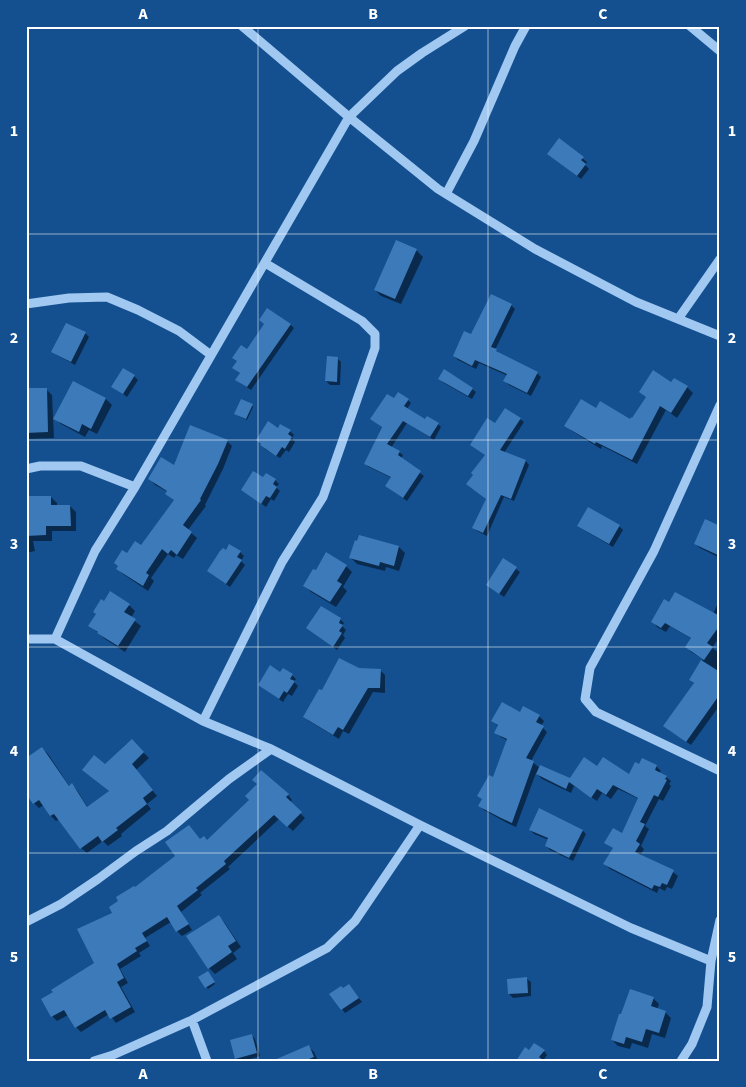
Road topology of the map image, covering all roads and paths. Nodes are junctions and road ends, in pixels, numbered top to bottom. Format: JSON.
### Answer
{"nodes":[{"id":1,"x":242,"y":26,"type":"edge"},
{"id":2,"x":465,"y":26,"type":"edge"},
{"id":3,"x":526,"y":26,"type":"edge"},
{"id":4,"x":690,"y":26,"type":"edge"},
{"id":5,"x":720,"y":51,"type":"edge"},
{"id":6,"x":349,"y":117,"type":"junction"},
{"id":7,"x":446,"y":194,"type":"junction"},
{"id":8,"x":720,"y":259,"type":"edge"},
{"id":9,"x":265,"y":263,"type":"junction"},
{"id":10,"x":26,"y":304,"type":"edge"},
{"id":11,"x":678,"y":319,"type":"junction"},
{"id":12,"x":720,"y":336,"type":"edge"},
{"id":13,"x":211,"y":355,"type":"junction"},
{"id":14,"x":720,"y":405,"type":"edge"},
{"id":15,"x":26,"y":469,"type":"edge"},
{"id":16,"x":135,"y":487,"type":"junction"},
{"id":17,"x":55,"y":638,"type":"junction"},
{"id":18,"x":26,"y":639,"type":"edge"},
{"id":19,"x":203,"y":721,"type":"junction"},
{"id":20,"x":271,"y":749,"type":"junction"},
{"id":21,"x":720,"y":771,"type":"edge"},
{"id":22,"x":420,"y":825,"type":"junction"},
{"id":23,"x":720,"y":920,"type":"edge"},
{"id":24,"x":26,"y":922,"type":"edge"},
{"id":25,"x":710,"y":961,"type":"junction"},
{"id":26,"x":192,"y":1020,"type":"junction"},
{"id":27,"x":94,"y":1061,"type":"edge"},
{"id":28,"x":208,"y":1061,"type":"edge"},
{"id":29,"x":682,"y":1061,"type":"edge"}],
"edges":[{"from":1,"to":6,"type":"street"},
{"from":2,"to":6,"type":"street"},
{"from":3,"to":7,"type":"street"},
{"from":4,"to":5,"type":"street"},
{"from":6,"to":7,"type":"street"},
{"from":6,"to":9,"type":"street"},
{"from":7,"to":11,"type":"street"},
{"from":8,"to":11,"type":"street"},
{"from":9,"to":13,"type":"street"},
{"from":9,"to":19,"type":"street"},
{"from":10,"to":13,"type":"street"},
{"from":11,"to":12,"type":"street"},
{"from":13,"to":16,"type":"street"},
{"from":14,"to":21,"type":"street"},
{"from":15,"to":16,"type":"street"},
{"from":16,"to":17,"type":"street"},
{"from":17,"to":18,"type":"street"},
{"from":17,"to":19,"type":"street"},
{"from":19,"to":20,"type":"street"},
{"from":20,"to":22,"type":"street"},
{"from":20,"to":24,"type":"street"},
{"from":22,"to":25,"type":"street"},
{"from":22,"to":26,"type":"street"},
{"from":23,"to":25,"type":"street"},
{"from":25,"to":29,"type":"street"},
{"from":26,"to":27,"type":"street"},
{"from":26,"to":28,"type":"street"}]}
